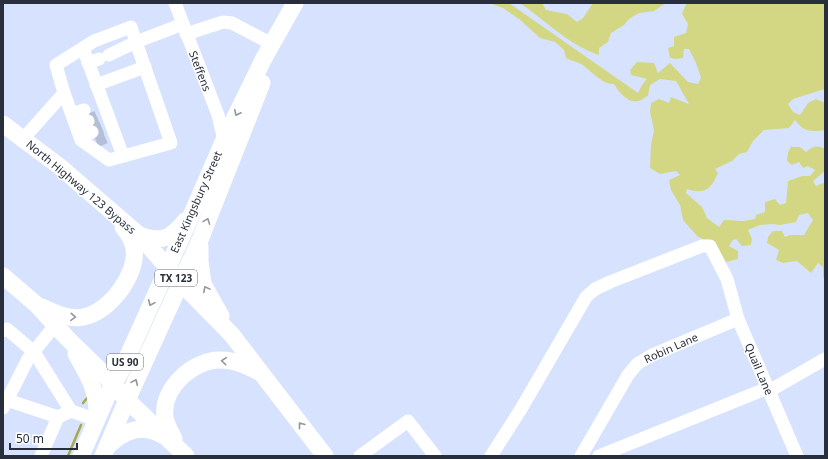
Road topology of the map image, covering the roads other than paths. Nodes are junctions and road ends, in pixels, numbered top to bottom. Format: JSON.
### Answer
{"nodes":[{"id":1,"x":175,"y":3,"type":"edge"},
{"id":2,"x":291,"y":10,"type":"edge"},
{"id":3,"x":185,"y":29,"type":"junction"},
{"id":4,"x":136,"y":42,"type":"junction"},
{"id":5,"x":272,"y":44,"type":"junction"},
{"id":6,"x":82,"y":48,"type":"junction"},
{"id":7,"x":98,"y":59,"type":"junction"},
{"id":8,"x":145,"y":67,"type":"junction"},
{"id":9,"x":96,"y":85,"type":"junction"},
{"id":10,"x":64,"y":93,"type":"junction"},
{"id":11,"x":3,"y":124,"type":"edge"},
{"id":12,"x":94,"y":124,"type":"junction"},
{"id":13,"x":23,"y":139,"type":"junction"},
{"id":14,"x":224,"y":140,"type":"junction"},
{"id":15,"x":123,"y":156,"type":"junction"},
{"id":16,"x":89,"y":191,"type":"junction"},
{"id":17,"x":192,"y":213,"type":"junction"},
{"id":18,"x":139,"y":235,"type":"junction"},
{"id":19,"x":200,"y":240,"type":"junction"},
{"id":20,"x":167,"y":267,"type":"junction"},
{"id":21,"x":3,"y":276,"type":"edge"},
{"id":22,"x":181,"y":283,"type":"junction"},
{"id":23,"x":37,"y":305,"type":"junction"},
{"id":24,"x":738,"y":319,"type":"junction"},
{"id":25,"x":55,"y":325,"type":"junction"},
{"id":26,"x":3,"y":331,"type":"edge"},
{"id":27,"x":232,"y":335,"type":"junction"},
{"id":28,"x":67,"y":338,"type":"junction"},
{"id":29,"x":34,"y":352,"type":"junction"},
{"id":30,"x":825,"y":359,"type":"edge"},
{"id":31,"x":261,"y":373,"type":"junction"},
{"id":32,"x":114,"y":385,"type":"junction"},
{"id":33,"x":768,"y":389,"type":"junction"},
{"id":34,"x":127,"y":400,"type":"junction"},
{"id":35,"x":5,"y":404,"type":"edge"},
{"id":36,"x":71,"y":411,"type":"junction"},
{"id":37,"x":58,"y":417,"type":"junction"},
{"id":38,"x":97,"y":420,"type":"junction"},
{"id":39,"x":168,"y":439,"type":"junction"},
{"id":40,"x":105,"y":451,"type":"edge"},
{"id":41,"x":376,"y":452,"type":"edge"},
{"id":42,"x":41,"y":456,"type":"edge"},
{"id":43,"x":81,"y":456,"type":"edge"},
{"id":44,"x":187,"y":456,"type":"edge"},
{"id":45,"x":325,"y":456,"type":"edge"},
{"id":46,"x":360,"y":456,"type":"edge"},
{"id":47,"x":435,"y":456,"type":"edge"},
{"id":48,"x":491,"y":456,"type":"edge"},
{"id":49,"x":580,"y":456,"type":"edge"},
{"id":50,"x":599,"y":456,"type":"edge"},
{"id":51,"x":797,"y":456,"type":"edge"}],
"edges":[{"from":1,"to":3,"type":"street","name":"Steffens"},
{"from":2,"to":5,"type":"main road","name":"East Kingsbury Street","number":"US 90"},
{"from":19,"to":2,"type":"main road","name":"East Kingsbury Street","number":"US 90","one_way":true},
{"from":3,"to":4,"type":"street"},
{"from":3,"to":5,"type":"street"},
{"from":3,"to":14,"type":"street","name":"Steffens"},
{"from":4,"to":6,"type":"street"},
{"from":4,"to":7,"type":"street"},
{"from":4,"to":8,"type":"street"},
{"from":5,"to":14,"type":"main road","name":"East Kingsbury Street","number":"US 90","one_way":true},
{"from":6,"to":7,"type":"street"},
{"from":6,"to":10,"type":"street"},
{"from":7,"to":9,"type":"street"},
{"from":8,"to":9,"type":"street"},
{"from":8,"to":15,"type":"street"},
{"from":9,"to":12,"type":"street"},
{"from":10,"to":12,"type":"street"},
{"from":10,"to":13,"type":"street"},
{"from":11,"to":13,"type":"main road","name":"North Highway 123 Bypass","number":"TX 123"},
{"from":12,"to":15,"type":"street"},
{"from":12,"to":15,"type":"street"},
{"from":13,"to":16,"type":"main road","name":"North Highway 123 Bypass","number":"TX 123"},
{"from":14,"to":17,"type":"main road","name":"East Kingsbury Street","number":"US 90"},
{"from":16,"to":18,"type":"main road","name":"North Highway 123 Bypass","number":"TX 123"},
{"from":23,"to":16,"type":"main road","one_way":true},
{"from":17,"to":18,"type":"main road"},
{"from":17,"to":20,"type":"main road","name":"East Kingsbury Street","number":"US 90"},
{"from":18,"to":20,"type":"main road","name":"North Highway 123 Bypass","number":"TX 123"},
{"from":19,"to":22,"type":"main road","name":"East Kingsbury Street","number":"US 90"},
{"from":27,"to":19,"type":"main road","one_way":true},
{"from":20,"to":22,"type":"main road","name":"North Highway 123 Bypass","number":"TX 123"},
{"from":20,"to":32,"type":"main road","name":"East Kingsbury Street","number":"US 90","one_way":true},
{"from":21,"to":23,"type":"main road"},
{"from":22,"to":27,"type":"main road","name":"North Highway 123 Bypass","number":"TX 123"},
{"from":34,"to":22,"type":"main road","name":"East Kingsbury Street","number":"US 90","one_way":true},
{"from":23,"to":25,"type":"main road"},
{"from":24,"to":33,"type":"street","name":"Quail Lane"},
{"from":24,"to":48,"type":"street","name":"Quail Lane"},
{"from":24,"to":49,"type":"street","name":"Robin Lane"},
{"from":25,"to":28,"type":"main road"},
{"from":25,"to":29,"type":"street"},
{"from":26,"to":29,"type":"street"},
{"from":27,"to":31,"type":"main road","name":"North Highway 123 Bypass","number":"TX 123"},
{"from":28,"to":32,"type":"main road"},
{"from":28,"to":38,"type":"main road"},
{"from":29,"to":35,"type":"street"},
{"from":29,"to":36,"type":"street"},
{"from":30,"to":33,"type":"street"},
{"from":31,"to":44,"type":"main road","one_way":true},
{"from":45,"to":31,"type":"main road","name":"North Highway 123 Bypass","number":"TX 123","one_way":true},
{"from":32,"to":34,"type":"main road"},
{"from":32,"to":38,"type":"main road","name":"East Kingsbury Street","number":"US 90"},
{"from":33,"to":50,"type":"street"},
{"from":33,"to":51,"type":"street","name":"Quail Lane"},
{"from":34,"to":39,"type":"main road"},
{"from":34,"to":40,"type":"main road","name":"East Kingsbury Street","number":"US 90"},
{"from":35,"to":37,"type":"street"},
{"from":36,"to":37,"type":"street"},
{"from":36,"to":38,"type":"street"},
{"from":37,"to":42,"type":"street"},
{"from":38,"to":43,"type":"main road","name":"East Kingsbury Street","number":"US 90"},
{"from":39,"to":40,"type":"main road"},
{"from":39,"to":44,"type":"main road"},
{"from":41,"to":46,"type":"street"},
{"from":41,"to":47,"type":"street"}]}
